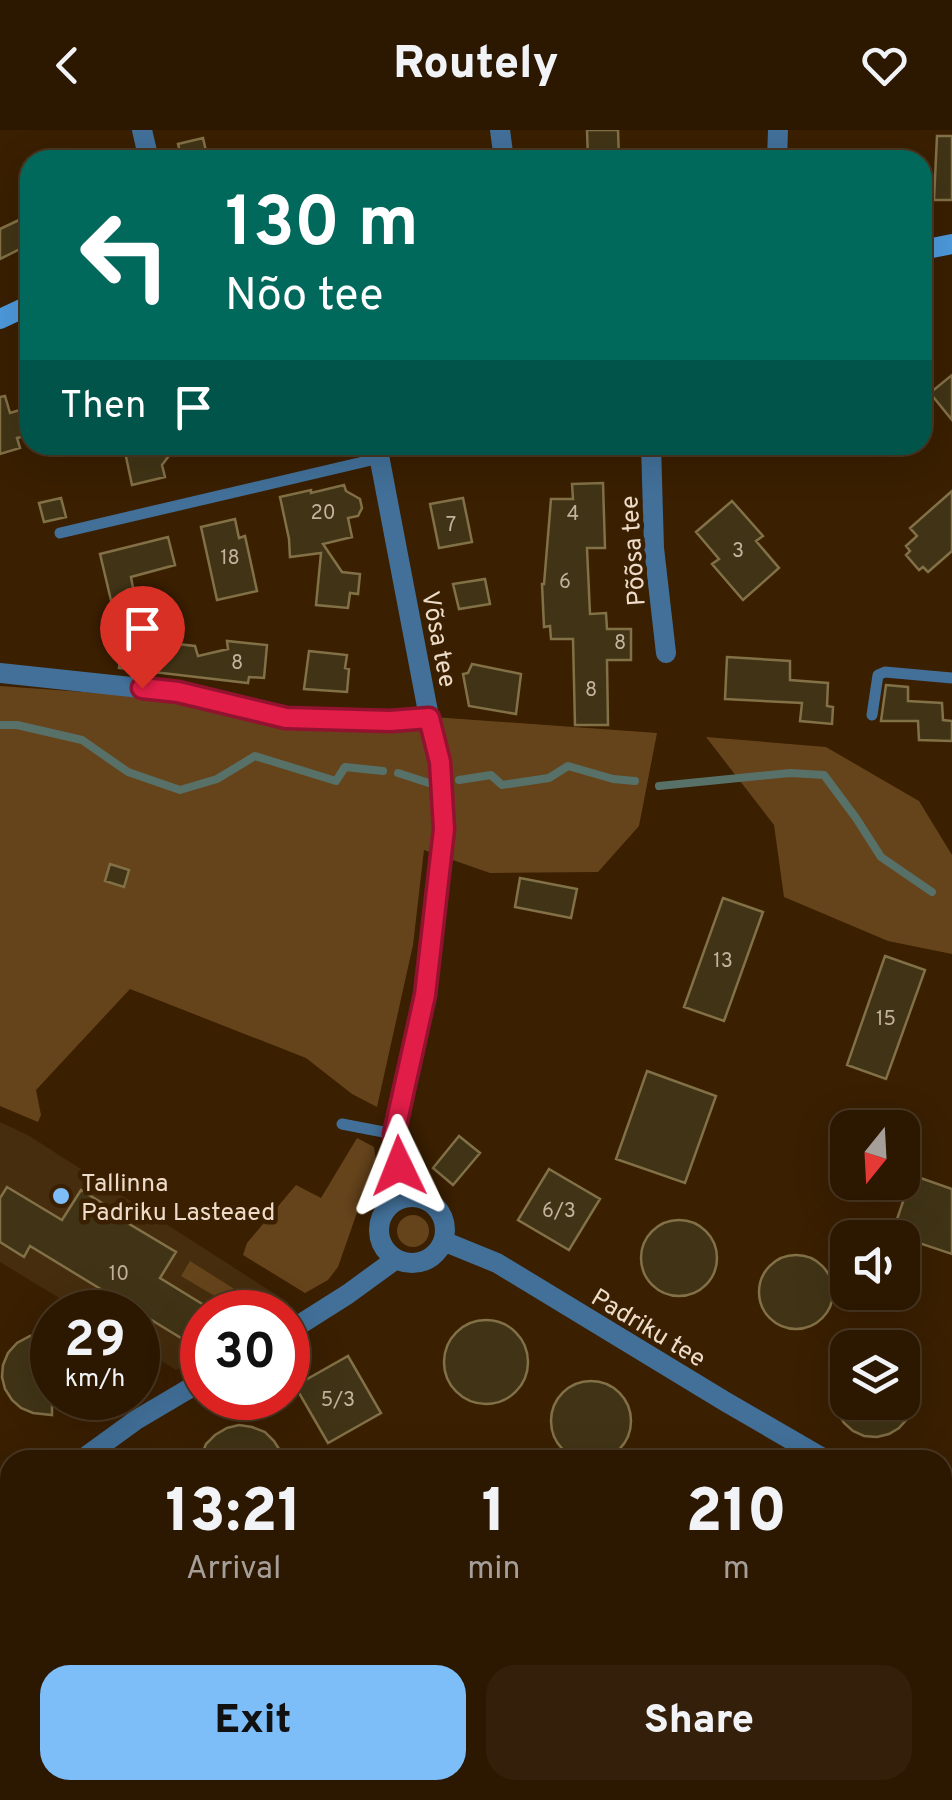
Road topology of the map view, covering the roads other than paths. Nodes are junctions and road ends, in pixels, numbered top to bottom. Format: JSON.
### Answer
{"nodes":[{"id":1,"x":366,"y":455,"type":"edge"},
{"id":2,"x":379,"y":455,"type":"edge"},
{"id":3,"x":651,"y":455,"type":"edge"},
{"id":4,"x":60,"y":533,"type":"dead end"},
{"id":5,"x":666,"y":653,"type":"dead end"},
{"id":6,"x":0,"y":672,"type":"edge"},
{"id":7,"x":952,"y":678,"type":"edge"},
{"id":8,"x":872,"y":715,"type":"dead end"},
{"id":9,"x":429,"y":718,"type":"junction"},
{"id":10,"x":342,"y":1124,"type":"dead end"},
{"id":11,"x":394,"y":1134,"type":"junction"},
{"id":12,"x":404,"y":1198,"type":"junction"},
{"id":13,"x":443,"y":1241,"type":"junction"},
{"id":14,"x":396,"y":1259,"type":"junction"},
{"id":15,"x":310,"y":1318,"type":"edge"},
{"id":16,"x":180,"y":1394,"type":"edge"},
{"id":17,"x":96,"y":1450,"type":"edge"},
{"id":18,"x":809,"y":1450,"type":"edge"}],
"edges":[{"from":1,"to":4,"type":"lane"},
{"from":2,"to":9,"type":"street","name":"Võsa tee"},
{"from":3,"to":5,"type":"street","name":"Põõsa tee"},
{"from":6,"to":9,"type":"street"},
{"from":7,"to":8,"type":"lane"},
{"from":9,"to":11,"type":"street","name":"Võsa tee"},
{"from":10,"to":11,"type":"lane"},
{"from":11,"to":12,"type":"street","name":"Võsa tee"},
{"from":12,"to":13,"type":"street"},
{"from":12,"to":14,"type":"street"},
{"from":13,"to":14,"type":"street"},
{"from":13,"to":18,"type":"street","name":"Padriku tee"},
{"from":14,"to":15,"type":"street"},
{"from":16,"to":17,"type":"street"}]}
